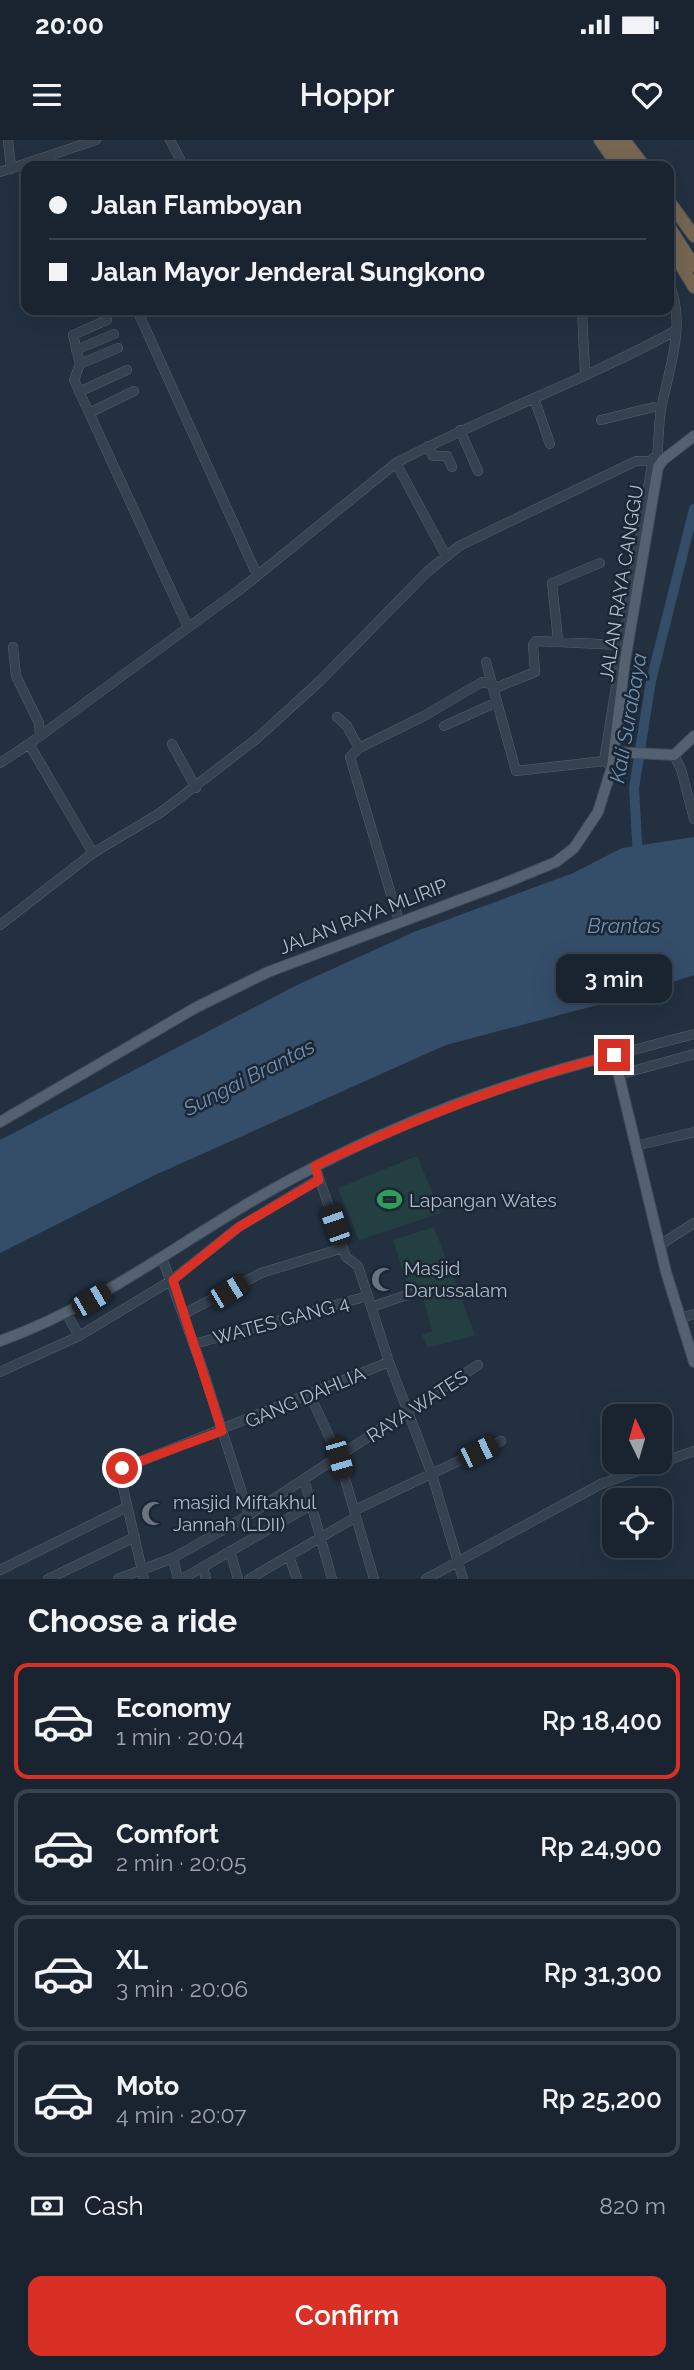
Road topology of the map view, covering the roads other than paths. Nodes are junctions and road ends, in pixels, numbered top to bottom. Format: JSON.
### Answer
{"nodes":[{"id":1,"x":8,"y":140,"type":"edge"},
{"id":2,"x":96,"y":140,"type":"edge"},
{"id":3,"x":170,"y":140,"type":"edge"},
{"id":4,"x":600,"y":140,"type":"edge"},
{"id":5,"x":612,"y":140,"type":"edge"},
{"id":6,"x":624,"y":140,"type":"edge"},
{"id":7,"x":180,"y":159,"type":"dead end"},
{"id":8,"x":34,"y":161,"type":"edge"},
{"id":9,"x":615,"y":161,"type":"edge"},
{"id":10,"x":626,"y":161,"type":"edge"},
{"id":11,"x":640,"y":161,"type":"edge"},
{"id":12,"x":21,"y":166,"type":"edge"},
{"id":13,"x":11,"y":169,"type":"junction"},
{"id":14,"x":0,"y":172,"type":"edge"},
{"id":15,"x":674,"y":208,"type":"edge"},
{"id":16,"x":674,"y":234,"type":"edge"},
{"id":17,"x":694,"y":236,"type":"edge"},
{"id":18,"x":674,"y":254,"type":"edge"},
{"id":19,"x":694,"y":266,"type":"edge"},
{"id":20,"x":694,"y":288,"type":"edge"},
{"id":21,"x":674,"y":297,"type":"edge"},
{"id":22,"x":139,"y":315,"type":"edge"},
{"id":23,"x":582,"y":315,"type":"edge"},
{"id":24,"x":107,"y":320,"type":"dead end"},
{"id":25,"x":675,"y":331,"type":"junction"},
{"id":26,"x":114,"y":334,"type":"dead end"},
{"id":27,"x":118,"y":348,"type":"dead end"},
{"id":28,"x":76,"y":350,"type":"junction"},
{"id":29,"x":79,"y":364,"type":"junction"},
{"id":30,"x":127,"y":370,"type":"dead end"},
{"id":31,"x":585,"y":373,"type":"junction"},
{"id":32,"x":134,"y":391,"type":"dead end"},
{"id":33,"x":79,"y":393,"type":"junction"},
{"id":34,"x":534,"y":398,"type":"junction"},
{"id":35,"x":662,"y":405,"type":"junction"},
{"id":36,"x":89,"y":413,"type":"junction"},
{"id":37,"x":601,"y":420,"type":"dead end"},
{"id":38,"x":460,"y":430,"type":"junction"},
{"id":39,"x":694,"y":436,"type":"edge"},
{"id":40,"x":550,"y":444,"type":"dead end"},
{"id":41,"x":428,"y":446,"type":"junction"},
{"id":42,"x":658,"y":459,"type":"junction"},
{"id":43,"x":396,"y":463,"type":"junction"},
{"id":44,"x":452,"y":467,"type":"dead end"},
{"id":45,"x":478,"y":471,"type":"dead end"},
{"id":46,"x":446,"y":556,"type":"junction"},
{"id":47,"x":600,"y":564,"type":"dead end"},
{"id":48,"x":257,"y":576,"type":"junction"},
{"id":49,"x":188,"y":627,"type":"junction"},
{"id":50,"x":558,"y":640,"type":"junction"},
{"id":51,"x":622,"y":645,"type":"junction"},
{"id":52,"x":13,"y":647,"type":"dead end"},
{"id":53,"x":486,"y":662,"type":"dead end"},
{"id":54,"x":492,"y":686,"type":"junction"},
{"id":55,"x":497,"y":702,"type":"junction"},
{"id":56,"x":337,"y":717,"type":"dead end"},
{"id":57,"x":444,"y":726,"type":"dead end"},
{"id":58,"x":40,"y":736,"type":"junction"},
{"id":59,"x":694,"y":736,"type":"edge"},
{"id":60,"x":29,"y":744,"type":"junction"},
{"id":61,"x":172,"y":744,"type":"dead end"},
{"id":62,"x":359,"y":748,"type":"junction"},
{"id":63,"x":615,"y":752,"type":"junction"},
{"id":64,"x":669,"y":756,"type":"junction"},
{"id":65,"x":0,"y":763,"type":"edge"},
{"id":66,"x":608,"y":764,"type":"junction"},
{"id":67,"x":196,"y":788,"type":"junction"},
{"id":68,"x":694,"y":819,"type":"edge"},
{"id":69,"x":93,"y":853,"type":"junction"},
{"id":70,"x":399,"y":921,"type":"junction"},
{"id":71,"x":0,"y":925,"type":"edge"},
{"id":72,"x":694,"y":1034,"type":"edge"},
{"id":73,"x":614,"y":1055,"type":"junction"},
{"id":74,"x":693,"y":1058,"type":"edge"},
{"id":75,"x":618,"y":1075,"type":"junction"},
{"id":76,"x":0,"y":1122,"type":"edge"},
{"id":77,"x":694,"y":1132,"type":"edge"},
{"id":78,"x":635,"y":1146,"type":"junction"},
{"id":79,"x":315,"y":1166,"type":"junction"},
{"id":80,"x":319,"y":1180,"type":"junction"},
{"id":81,"x":230,"y":1215,"type":"junction"},
{"id":82,"x":694,"y":1223,"type":"edge"},
{"id":83,"x":239,"y":1227,"type":"junction"},
{"id":84,"x":660,"y":1245,"type":"junction"},
{"id":85,"x":342,"y":1248,"type":"junction"},
{"id":86,"x":162,"y":1258,"type":"junction"},
{"id":87,"x":173,"y":1280,"type":"junction"},
{"id":88,"x":416,"y":1292,"type":"dead end"},
{"id":89,"x":368,"y":1297,"type":"junction"},
{"id":90,"x":371,"y":1307,"type":"junction"},
{"id":91,"x":67,"y":1314,"type":"junction"},
{"id":92,"x":184,"y":1314,"type":"junction"},
{"id":93,"x":694,"y":1314,"type":"edge"},
{"id":94,"x":681,"y":1318,"type":"junction"},
{"id":95,"x":79,"y":1336,"type":"junction"},
{"id":96,"x":0,"y":1341,"type":"edge"},
{"id":97,"x":194,"y":1344,"type":"junction"},
{"id":98,"x":389,"y":1362,"type":"junction"},
{"id":99,"x":694,"y":1362,"type":"edge"},
{"id":100,"x":478,"y":1366,"type":"dead end"},
{"id":101,"x":0,"y":1372,"type":"edge"},
{"id":102,"x":310,"y":1395,"type":"junction"},
{"id":103,"x":407,"y":1411,"type":"junction"},
{"id":104,"x":222,"y":1431,"type":"junction"},
{"id":105,"x":501,"y":1441,"type":"dead end"},
{"id":106,"x":694,"y":1451,"type":"edge"},
{"id":107,"x":339,"y":1458,"type":"junction"},
{"id":108,"x":432,"y":1475,"type":"junction"},
{"id":109,"x":304,"y":1479,"type":"junction"},
{"id":110,"x":311,"y":1506,"type":"junction"},
{"id":111,"x":127,"y":1507,"type":"junction"},
{"id":112,"x":355,"y":1513,"type":"junction"},
{"id":113,"x":249,"y":1515,"type":"junction"},
{"id":114,"x":135,"y":1537,"type":"junction"},
{"id":115,"x":319,"y":1539,"type":"junction"},
{"id":116,"x":230,"y":1551,"type":"junction"},
{"id":117,"x":289,"y":1556,"type":"junction"},
{"id":118,"x":173,"y":1558,"type":"junction"},
{"id":119,"x":457,"y":1561,"type":"junction"},
{"id":120,"x":203,"y":1567,"type":"junction"},
{"id":121,"x":270,"y":1567,"type":"junction"},
{"id":122,"x":141,"y":1568,"type":"junction"},
{"id":123,"x":0,"y":1570,"type":"edge"},
{"id":124,"x":48,"y":1579,"type":"edge"},
{"id":125,"x":118,"y":1579,"type":"edge"},
{"id":126,"x":144,"y":1579,"type":"edge"},
{"id":127,"x":180,"y":1579,"type":"edge"},
{"id":128,"x":206,"y":1579,"type":"edge"},
{"id":129,"x":238,"y":1579,"type":"edge"},
{"id":130,"x":249,"y":1579,"type":"edge"},
{"id":131,"x":273,"y":1579,"type":"edge"},
{"id":132,"x":297,"y":1579,"type":"edge"},
{"id":133,"x":332,"y":1579,"type":"edge"},
{"id":134,"x":374,"y":1579,"type":"edge"},
{"id":135,"x":426,"y":1579,"type":"edge"},
{"id":136,"x":463,"y":1579,"type":"edge"}],
"edges":[{"from":1,"to":13,"type":"street"},
{"from":2,"to":8,"type":"street"},
{"from":3,"to":7,"type":"street"},
{"from":4,"to":9,"type":"highway"},
{"from":5,"to":10,"type":"highway"},
{"from":6,"to":11,"type":"highway"},
{"from":12,"to":13,"type":"street"},
{"from":13,"to":14,"type":"street"},
{"from":15,"to":17,"type":"highway"},
{"from":16,"to":19,"type":"highway"},
{"from":18,"to":20,"type":"highway"},
{"from":21,"to":25,"type":"street"},
{"from":22,"to":48,"type":"street"},
{"from":23,"to":31,"type":"street"},
{"from":24,"to":28,"type":"street"},
{"from":25,"to":31,"type":"street"},
{"from":25,"to":35,"type":"street"},
{"from":26,"to":28,"type":"street"},
{"from":27,"to":29,"type":"street"},
{"from":28,"to":29,"type":"street"},
{"from":29,"to":33,"type":"street"},
{"from":30,"to":33,"type":"street"},
{"from":31,"to":34,"type":"street"},
{"from":32,"to":36,"type":"street"},
{"from":33,"to":36,"type":"street"},
{"from":34,"to":38,"type":"street"},
{"from":34,"to":40,"type":"street"},
{"from":35,"to":37,"type":"street"},
{"from":35,"to":42,"type":"street"},
{"from":36,"to":49,"type":"street"},
{"from":38,"to":41,"type":"street"},
{"from":38,"to":45,"type":"street"},
{"from":39,"to":42,"type":"main road"},
{"from":41,"to":43,"type":"street"},
{"from":41,"to":44,"type":"street"},
{"from":42,"to":46,"type":"street"},
{"from":42,"to":51,"type":"street"},
{"from":42,"to":63,"type":"main road","name":"JALAN RAYA CANGGU"},
{"from":43,"to":46,"type":"street"},
{"from":43,"to":48,"type":"street"},
{"from":46,"to":67,"type":"street"},
{"from":47,"to":50,"type":"street"},
{"from":48,"to":49,"type":"street"},
{"from":49,"to":58,"type":"street"},
{"from":50,"to":51,"type":"street"},
{"from":50,"to":54,"type":"street"},
{"from":51,"to":66,"type":"street"},
{"from":52,"to":58,"type":"street"},
{"from":53,"to":54,"type":"street"},
{"from":54,"to":55,"type":"street"},
{"from":54,"to":62,"type":"street"},
{"from":55,"to":57,"type":"street"},
{"from":55,"to":66,"type":"street"},
{"from":56,"to":62,"type":"street"},
{"from":58,"to":60,"type":"street"},
{"from":59,"to":64,"type":"main road"},
{"from":60,"to":65,"type":"street"},
{"from":60,"to":69,"type":"street"},
{"from":61,"to":67,"type":"street"},
{"from":62,"to":70,"type":"street"},
{"from":63,"to":64,"type":"main road"},
{"from":63,"to":66,"type":"main road","name":"JALAN RAYA MLIRIP"},
{"from":64,"to":68,"type":"street"},
{"from":66,"to":70,"type":"main road","name":"JALAN RAYA MLIRIP"},
{"from":67,"to":69,"type":"street"},
{"from":69,"to":71,"type":"street"},
{"from":70,"to":76,"type":"main road","name":"JALAN RAYA MLIRIP"},
{"from":72,"to":73,"type":"street"},
{"from":73,"to":75,"type":"main road"},
{"from":73,"to":79,"type":"main road"},
{"from":74,"to":75,"type":"street"},
{"from":75,"to":78,"type":"main road"},
{"from":77,"to":78,"type":"street"},
{"from":78,"to":84,"type":"main road"},
{"from":79,"to":80,"type":"street"},
{"from":79,"to":81,"type":"main road"},
{"from":80,"to":83,"type":"street"},
{"from":80,"to":85,"type":"street"},
{"from":81,"to":83,"type":"street"},
{"from":81,"to":86,"type":"main road"},
{"from":82,"to":84,"type":"street"},
{"from":83,"to":87,"type":"street"},
{"from":84,"to":94,"type":"main road"},
{"from":85,"to":89,"type":"street"},
{"from":85,"to":92,"type":"street"},
{"from":86,"to":87,"type":"street"},
{"from":86,"to":91,"type":"main road"},
{"from":87,"to":92,"type":"street"},
{"from":87,"to":95,"type":"street"},
{"from":88,"to":90,"type":"street"},
{"from":89,"to":90,"type":"street"},
{"from":89,"to":97,"type":"street","name":"WATES GANG 4"},
{"from":90,"to":98,"type":"street"},
{"from":91,"to":95,"type":"street"},
{"from":91,"to":96,"type":"main road"},
{"from":92,"to":97,"type":"street"},
{"from":93,"to":94,"type":"street"},
{"from":94,"to":99,"type":"main road"},
{"from":95,"to":101,"type":"street"},
{"from":97,"to":104,"type":"street"},
{"from":98,"to":102,"type":"street","name":"GANG DAHLIA"},
{"from":98,"to":103,"type":"street"},
{"from":100,"to":103,"type":"street","name":"RAYA WATES"},
{"from":102,"to":104,"type":"street","name":"GANG DAHLIA"},
{"from":102,"to":107,"type":"street"},
{"from":103,"to":107,"type":"street","name":"RAYA WATES"},
{"from":103,"to":108,"type":"street"},
{"from":104,"to":111,"type":"street","name":"GANG DAHLIA"},
{"from":104,"to":113,"type":"street"},
{"from":105,"to":108,"type":"street"},
{"from":106,"to":119,"type":"street"},
{"from":107,"to":109,"type":"street","name":"RAYA WATES"},
{"from":107,"to":112,"type":"street"},
{"from":108,"to":112,"type":"street"},
{"from":108,"to":119,"type":"street"},
{"from":109,"to":110,"type":"street"},
{"from":109,"to":113,"type":"street","name":"RAYA WATES"},
{"from":110,"to":115,"type":"street"},
{"from":110,"to":116,"type":"street"},
{"from":111,"to":114,"type":"street"},
{"from":111,"to":123,"type":"street"},
{"from":112,"to":115,"type":"street"},
{"from":112,"to":134,"type":"street"},
{"from":113,"to":118,"type":"street","name":"RAYA WATES"},
{"from":114,"to":122,"type":"street"},
{"from":114,"to":124,"type":"street"},
{"from":115,"to":117,"type":"street"},
{"from":115,"to":133,"type":"street"},
{"from":116,"to":120,"type":"street"},
{"from":116,"to":129,"type":"street"},
{"from":117,"to":121,"type":"street"},
{"from":117,"to":132,"type":"street"},
{"from":118,"to":122,"type":"street","name":"RAYA WATES"},
{"from":118,"to":127,"type":"street"},
{"from":119,"to":135,"type":"street"},
{"from":119,"to":136,"type":"street"},
{"from":120,"to":127,"type":"street"},
{"from":120,"to":128,"type":"street"},
{"from":121,"to":130,"type":"street"},
{"from":121,"to":131,"type":"street"},
{"from":122,"to":125,"type":"street","name":"RAYA WATES"},
{"from":122,"to":126,"type":"street"}]}
